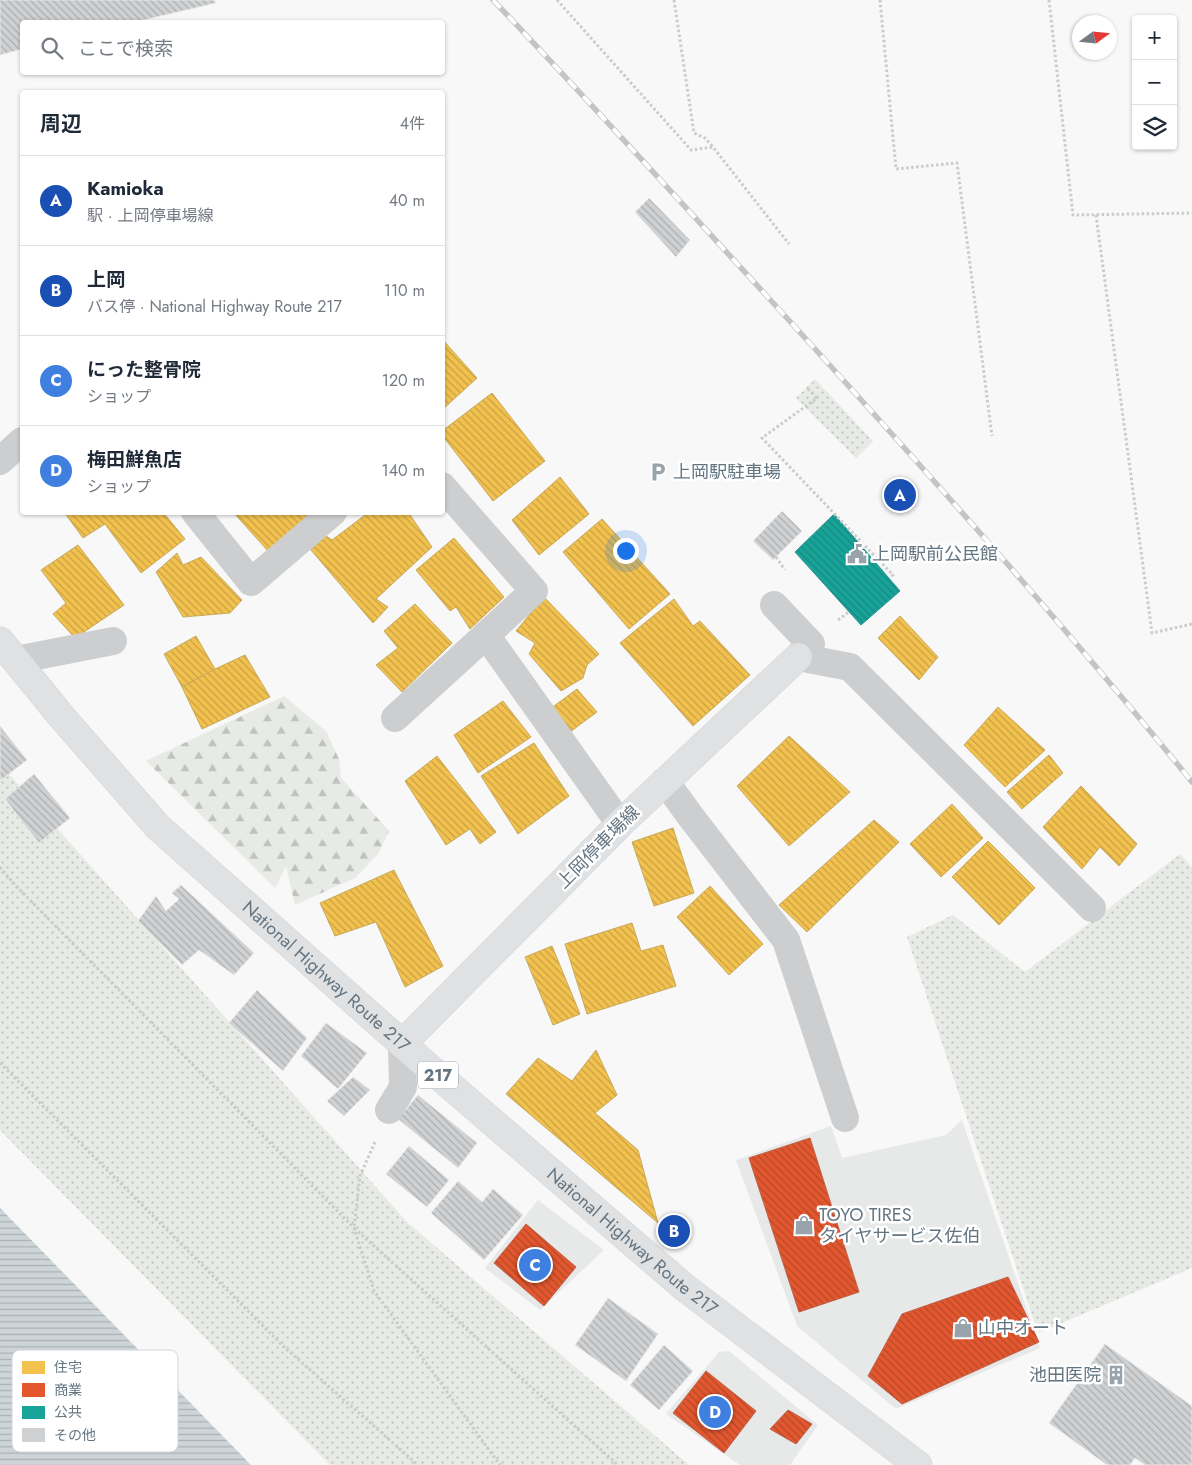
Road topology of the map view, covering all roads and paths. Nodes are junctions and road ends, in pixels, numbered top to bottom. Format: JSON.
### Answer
{"nodes":[{"id":1,"x":557,"y":0,"type":"edge"},
{"id":2,"x":674,"y":0,"type":"edge"},
{"id":3,"x":880,"y":0,"type":"edge"},
{"id":4,"x":1049,"y":0,"type":"edge"},
{"id":5,"x":713,"y":147,"type":"junction"},
{"id":6,"x":1192,"y":213,"type":"edge"},
{"id":7,"x":1096,"y":215,"type":"junction"},
{"id":8,"x":789,"y":244,"type":"dead end"},
{"id":9,"x":808,"y":389,"type":"dead end"},
{"id":10,"x":992,"y":436,"type":"dead end"},
{"id":11,"x":20,"y":443,"type":"edge"},
{"id":12,"x":0,"y":461,"type":"edge"},
{"id":13,"x":445,"y":489,"type":"edge"},
{"id":14,"x":197,"y":515,"type":"edge"},
{"id":15,"x":329,"y":515,"type":"edge"},
{"id":16,"x":890,"y":578,"type":"dead end"},
{"id":17,"x":774,"y":605,"type":"dead end"},
{"id":18,"x":1192,"y":624,"type":"edge"},
{"id":19,"x":486,"y":635,"type":"junction"},
{"id":20,"x":113,"y":641,"type":"dead end"},
{"id":21,"x":8,"y":651,"type":"edge"},
{"id":22,"x":798,"y":657,"type":"junction"},
{"id":23,"x":395,"y":718,"type":"dead end"},
{"id":24,"x":665,"y":781,"type":"junction"},
{"id":25,"x":620,"y":824,"type":"junction"},
{"id":26,"x":0,"y":867,"type":"edge"},
{"id":27,"x":1092,"y":908,"type":"dead end"},
{"id":28,"x":402,"y":1044,"type":"junction"},
{"id":29,"x":0,"y":1063,"type":"edge"},
{"id":30,"x":388,"y":1110,"type":"joint"},
{"id":31,"x":845,"y":1118,"type":"dead end"},
{"id":32,"x":354,"y":1228,"type":"junction"},
{"id":33,"x":418,"y":1465,"type":"edge"},
{"id":34,"x":500,"y":1465,"type":"edge"},
{"id":35,"x":618,"y":1465,"type":"edge"},
{"id":36,"x":918,"y":1465,"type":"edge"}],
"edges":[{"from":1,"to":5,"type":"path"},
{"from":2,"to":5,"type":"path"},
{"from":3,"to":10,"type":"path"},
{"from":4,"to":7,"type":"path"},
{"from":5,"to":8,"type":"path"},
{"from":6,"to":7,"type":"path"},
{"from":7,"to":18,"type":"path"},
{"from":9,"to":16,"type":"path"},
{"from":11,"to":12,"type":"street"},
{"from":13,"to":19,"type":"street"},
{"from":14,"to":15,"type":"street"},
{"from":17,"to":22,"type":"street"},
{"from":19,"to":23,"type":"street"},
{"from":19,"to":25,"type":"street"},
{"from":20,"to":21,"type":"street"},
{"from":21,"to":28,"type":"main road","name":"National Highway Route 217","number":"217"},
{"from":22,"to":24,"type":"main road","name":"上岡停車場線"},
{"from":22,"to":27,"type":"street"},
{"from":24,"to":25,"type":"main road","name":"上岡停車場線"},
{"from":24,"to":31,"type":"street"},
{"from":25,"to":28,"type":"main road","name":"上岡停車場線"},
{"from":26,"to":32,"type":"path"},
{"from":28,"to":30,"type":"street"},
{"from":28,"to":36,"type":"main road","name":"National Highway Route 217","number":"217"},
{"from":29,"to":33,"type":"path"},
{"from":30,"to":32,"type":"path"},
{"from":32,"to":34,"type":"path"},
{"from":32,"to":35,"type":"path"}]}
